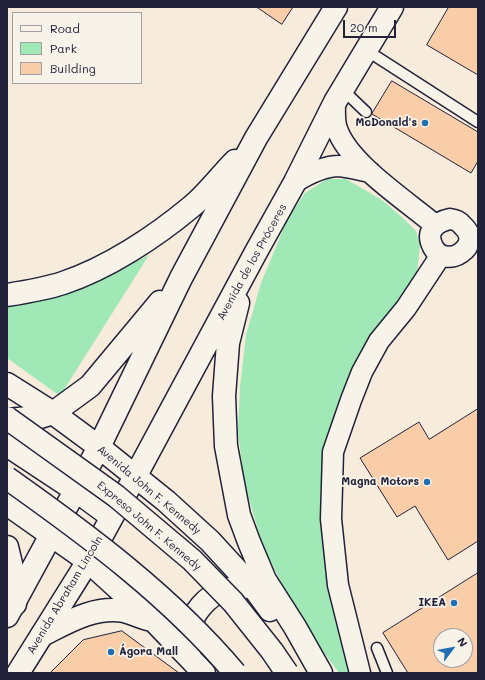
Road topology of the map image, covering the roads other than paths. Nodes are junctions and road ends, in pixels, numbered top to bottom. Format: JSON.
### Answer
{"nodes":[{"id":1,"x":336,"y":7,"type":"edge"},
{"id":2,"x":392,"y":7,"type":"edge"},
{"id":3,"x":366,"y":50,"type":"junction"},
{"id":4,"x":339,"y":96,"type":"junction"},
{"id":5,"x":366,"y":112,"type":"dead end"},
{"id":6,"x":478,"y":122,"type":"edge"},
{"id":7,"x":256,"y":138,"type":"junction"},
{"id":8,"x":370,"y":172,"type":"junction"},
{"id":9,"x":295,"y":182,"type":"junction"},
{"id":10,"x":435,"y":225,"type":"junction"},
{"id":11,"x":472,"y":226,"type":"edge"},
{"id":12,"x":256,"y":252,"type":"junction"},
{"id":13,"x":441,"y":255,"type":"junction"},
{"id":14,"x":181,"y":278,"type":"junction"},
{"id":15,"x":7,"y":296,"type":"edge"},
{"id":16,"x":7,"y":384,"type":"edge"},
{"id":17,"x":53,"y":413,"type":"junction"},
{"id":18,"x":7,"y":419,"type":"edge"},
{"id":19,"x":7,"y":445,"type":"edge"},
{"id":20,"x":99,"y":447,"type":"junction"},
{"id":21,"x":135,"y":477,"type":"junction"},
{"id":22,"x":7,"y":478,"type":"edge"},
{"id":23,"x":74,"y":490,"type":"junction"},
{"id":24,"x":7,"y":504,"type":"edge"},
{"id":25,"x":112,"y":517,"type":"junction"},
{"id":26,"x":51,"y":535,"type":"junction"},
{"id":27,"x":7,"y":548,"type":"edge"},
{"id":28,"x":88,"y":561,"type":"junction"},
{"id":29,"x":11,"y":610,"type":"edge"},
{"id":30,"x":270,"y":610,"type":"junction"},
{"id":31,"x":154,"y":621,"type":"junction"},
{"id":32,"x":42,"y":635,"type":"junction"},
{"id":33,"x":377,"y":648,"type":"dead end"},
{"id":34,"x":18,"y":673,"type":"edge"},
{"id":35,"x":204,"y":673,"type":"edge"},
{"id":36,"x":210,"y":673,"type":"edge"},
{"id":37,"x":235,"y":673,"type":"edge"},
{"id":38,"x":287,"y":673,"type":"edge"},
{"id":39,"x":319,"y":673,"type":"edge"},
{"id":40,"x":360,"y":673,"type":"edge"},
{"id":41,"x":387,"y":673,"type":"edge"}],
"edges":[{"from":1,"to":7,"type":"main road"},
{"from":2,"to":3,"type":"main road","name":"Avenida de los Próceres"},
{"from":3,"to":4,"type":"main road","name":"Avenida de los Próceres"},
{"from":3,"to":6,"type":"lane"},
{"from":4,"to":5,"type":"lane"},
{"from":4,"to":8,"type":"street"},
{"from":4,"to":9,"type":"main road","name":"Avenida de los Próceres"},
{"from":7,"to":14,"type":"main road"},
{"from":7,"to":15,"type":"main road"},
{"from":8,"to":9,"type":"street"},
{"from":8,"to":10,"type":"street"},
{"from":9,"to":12,"type":"main road","name":"Avenida de los Próceres"},
{"from":10,"to":11,"type":"street"},
{"from":10,"to":13,"type":"street"},
{"from":11,"to":13,"type":"street"},
{"from":12,"to":21,"type":"main road","name":"Avenida de los Próceres"},
{"from":12,"to":39,"type":"main road"},
{"from":13,"to":40,"type":"street"},
{"from":14,"to":17,"type":"main road"},
{"from":14,"to":20,"type":"main road"},
{"from":16,"to":17,"type":"main road","name":"Avenida John F. Kennedy"},
{"from":17,"to":18,"type":"main road"},
{"from":17,"to":20,"type":"main road","name":"Avenida John F. Kennedy"},
{"from":18,"to":38,"type":"main road","name":"Expreso John F. Kennedy","bridge":true},
{"from":19,"to":23,"type":"main road"},
{"from":20,"to":21,"type":"main road","name":"Avenida John F. Kennedy"},
{"from":20,"to":23,"type":"main road"},
{"from":21,"to":25,"type":"main road","name":"Avenida de los Próceres"},
{"from":21,"to":30,"type":"main road","name":"Avenida John F. Kennedy"},
{"from":22,"to":37,"type":"main road","bridge":true},
{"from":23,"to":25,"type":"main road"},
{"from":23,"to":26,"type":"main road"},
{"from":24,"to":26,"type":"main road"},
{"from":25,"to":28,"type":"main road","name":"Avenida Abraham Lincoln"},
{"from":26,"to":28,"type":"main road"},
{"from":26,"to":29,"type":"main road"},
{"from":27,"to":29,"type":"main road"},
{"from":28,"to":31,"type":"main road"},
{"from":28,"to":32,"type":"main road","name":"Avenida Abraham Lincoln"},
{"from":30,"to":36,"type":"main road"},
{"from":30,"to":39,"type":"main road","name":"Avenida John F. Kennedy"},
{"from":31,"to":32,"type":"main road"},
{"from":31,"to":35,"type":"main road"},
{"from":32,"to":34,"type":"main road","name":"Avenida Abraham Lincoln"},
{"from":33,"to":41,"type":"lane"}]}
